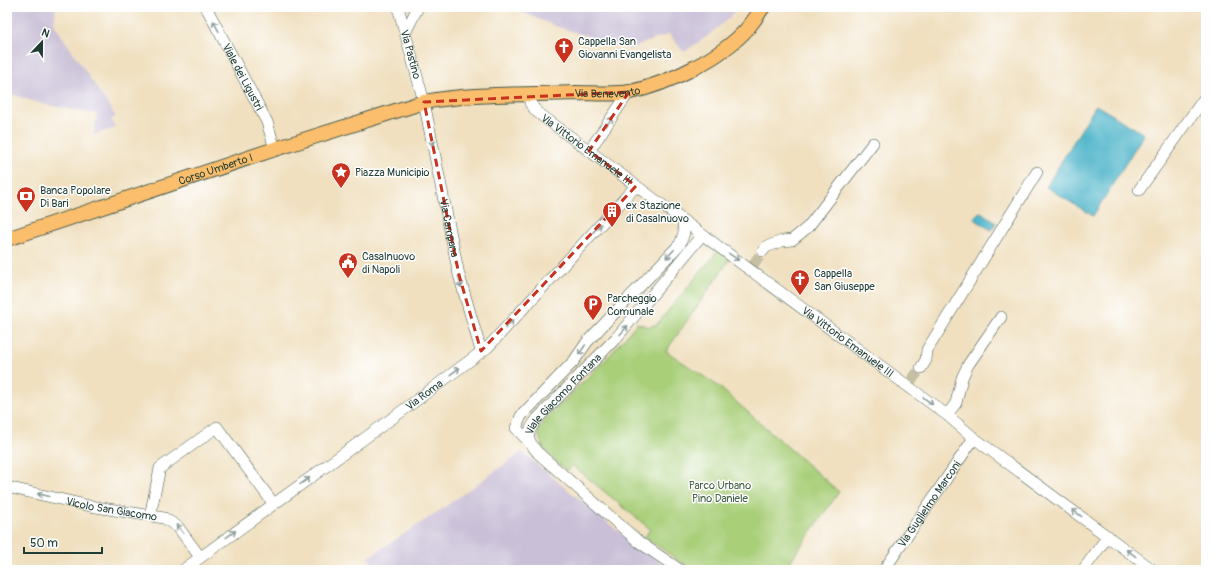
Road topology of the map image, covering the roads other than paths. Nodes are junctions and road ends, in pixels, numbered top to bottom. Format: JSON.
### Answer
{"nodes":[{"id":1,"x":206,"y":7,"type":"edge"},
{"id":2,"x":398,"y":7,"type":"edge"},
{"id":3,"x":418,"y":7,"type":"edge"},
{"id":4,"x":763,"y":7,"type":"edge"},
{"id":5,"x":406,"y":31,"type":"junction"},
{"id":6,"x":629,"y":92,"type":"junction"},
{"id":7,"x":529,"y":95,"type":"junction"},
{"id":8,"x":1206,"y":96,"type":"edge"},
{"id":9,"x":424,"y":102,"type":"junction"},
{"id":10,"x":873,"y":143,"type":"dead end"},
{"id":11,"x":275,"y":149,"type":"junction"},
{"id":12,"x":589,"y":151,"type":"junction"},
{"id":13,"x":1037,"y":172,"type":"dead end"},
{"id":14,"x":636,"y":186,"type":"junction"},
{"id":15,"x":1139,"y":190,"type":"dead end"},
{"id":16,"x":683,"y":221,"type":"junction"},
{"id":17,"x":702,"y":235,"type":"junction"},
{"id":18,"x":7,"y":239,"type":"edge"},
{"id":19,"x":763,"y":251,"type":"tunnel mouth"},
{"id":20,"x":1001,"y":317,"type":"dead end"},
{"id":21,"x":481,"y":351,"type":"junction"},
{"id":22,"x":921,"y":368,"type":"tunnel mouth"},
{"id":23,"x":947,"y":415,"type":"junction"},
{"id":24,"x":974,"y":438,"type":"junction"},
{"id":25,"x":530,"y":443,"type":"junction"},
{"id":26,"x":7,"y":487,"type":"edge"},
{"id":27,"x":273,"y":503,"type":"junction"},
{"id":28,"x":150,"y":516,"type":"junction"},
{"id":29,"x":1108,"y":536,"type":"junction"},
{"id":30,"x":200,"y":557,"type":"junction"},
{"id":31,"x":183,"y":570,"type":"edge"},
{"id":32,"x":680,"y":570,"type":"edge"},
{"id":33,"x":884,"y":570,"type":"edge"},
{"id":34,"x":1083,"y":570,"type":"edge"},
{"id":35,"x":1153,"y":570,"type":"edge"}],
"edges":[{"from":11,"to":1,"type":"street","name":"Viale dei Ligustri","one_way":true},
{"from":2,"to":5,"type":"street","name":"Via Pastino"},
{"from":3,"to":5,"type":"street"},
{"from":4,"to":6,"type":"main road","name":"Via Benevento"},
{"from":5,"to":9,"type":"street","name":"Via Pastino"},
{"from":6,"to":7,"type":"main road","name":"Via Benevento"},
{"from":12,"to":6,"type":"street","one_way":true},
{"from":7,"to":9,"type":"main road","name":"Via Benevento"},
{"from":7,"to":12,"type":"street","name":"Via Vittorio Emanuele III"},
{"from":8,"to":15,"type":"street"},
{"from":9,"to":11,"type":"main road","name":"Corso Umberto I"},
{"from":9,"to":21,"type":"street","name":"Via Campana","one_way":true},
{"from":10,"to":19,"type":"street"},
{"from":11,"to":18,"type":"main road","name":"Corso Umberto I"},
{"from":12,"to":14,"type":"street","name":"Via Vittorio Emanuele III"},
{"from":13,"to":22,"type":"street"},
{"from":14,"to":16,"type":"street","name":"Via Vittorio Emanuele III"},
{"from":21,"to":14,"type":"street","name":"Via Roma","one_way":true},
{"from":16,"to":17,"type":"street","name":"Via Vittorio Emanuele III"},
{"from":16,"to":25,"type":"street","one_way":true},
{"from":17,"to":23,"type":"street","name":"Via Vittorio Emanuele III","one_way":true},
{"from":25,"to":17,"type":"street","name":"Viale Giacomo Fontana","one_way":true},
{"from":20,"to":23,"type":"street"},
{"from":27,"to":21,"type":"street","name":"Via Roma","one_way":true},
{"from":23,"to":24,"type":"street","name":"Via Vittorio Emanuele III"},
{"from":29,"to":24,"type":"street","name":"Via Vittorio Emanuele III","one_way":true},
{"from":24,"to":33,"type":"street","name":"Via Guglielmo Marconi"},
{"from":25,"to":32,"type":"street","name":"Viale Giacomo Fontana"},
{"from":28,"to":26,"type":"street","name":"Vicolo San Giacomo","one_way":true},
{"from":27,"to":28,"type":"street"},
{"from":30,"to":27,"type":"street","name":"Via Roma","one_way":true},
{"from":30,"to":28,"type":"street","name":"Vicolo San Giacomo","one_way":true},
{"from":29,"to":34,"type":"street"},
{"from":35,"to":29,"type":"street","name":"Via Vittorio Emanuele III","one_way":true},
{"from":30,"to":31,"type":"street","name":"Via Roma"}]}
